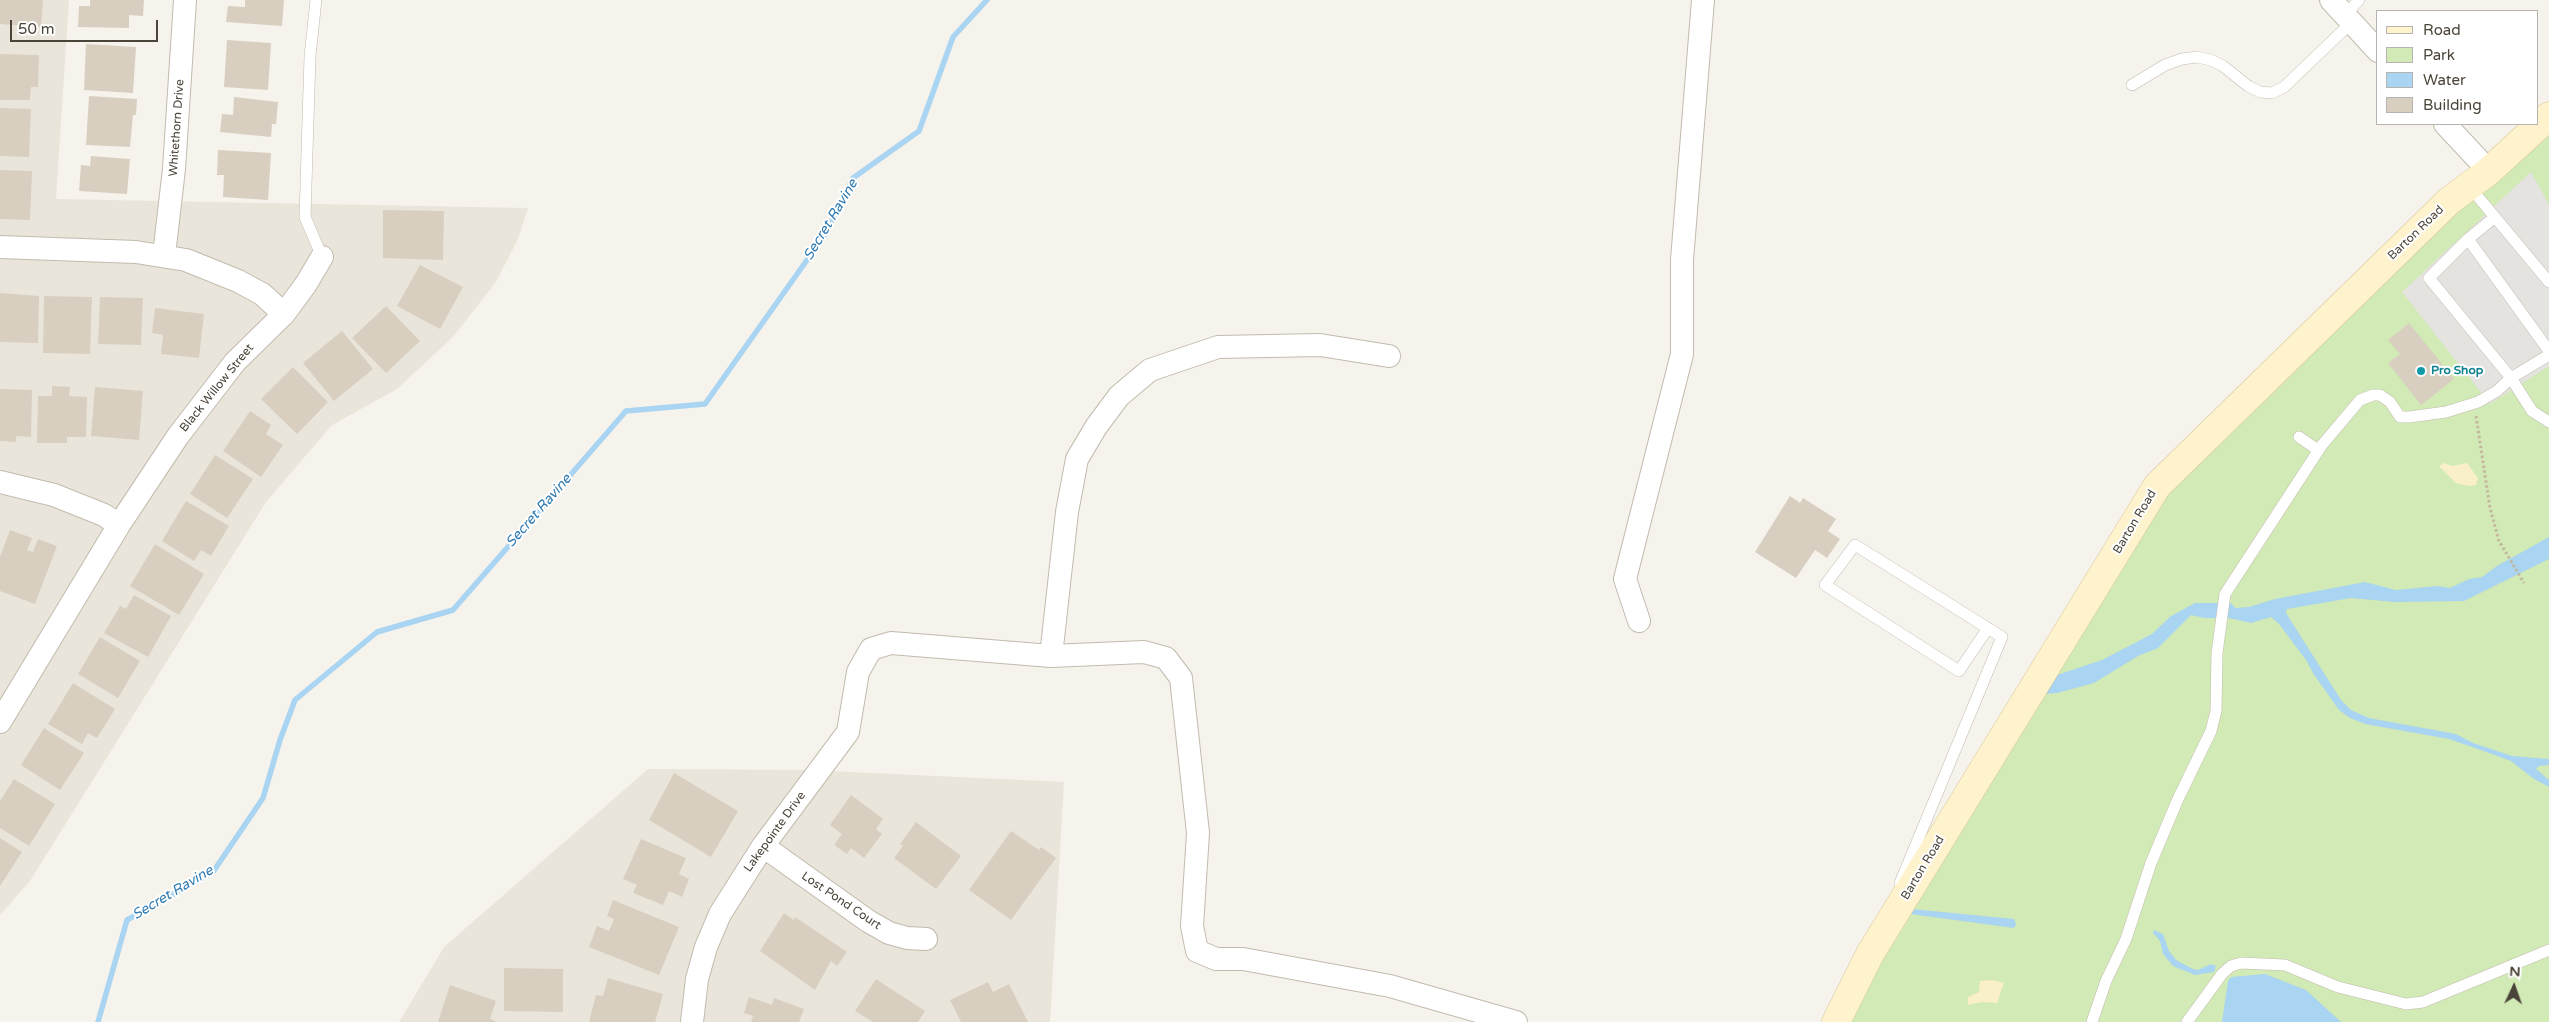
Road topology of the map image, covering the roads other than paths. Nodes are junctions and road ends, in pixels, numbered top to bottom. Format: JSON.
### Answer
{"nodes":[{"id":1,"x":185,"y":0,"type":"edge"},
{"id":2,"x":316,"y":0,"type":"edge"},
{"id":3,"x":1703,"y":0,"type":"edge"},
{"id":4,"x":2347,"y":9,"type":"edge"},
{"id":5,"x":2376,"y":48,"type":"edge"},
{"id":6,"x":2132,"y":85,"type":"dead end"},
{"id":7,"x":2549,"y":116,"type":"edge"},
{"id":8,"x":2446,"y":125,"type":"edge"},
{"id":9,"x":2479,"y":179,"type":"junction"},
{"id":10,"x":2495,"y":218,"type":"junction"},
{"id":11,"x":2468,"y":239,"type":"junction"},
{"id":12,"x":0,"y":247,"type":"edge"},
{"id":13,"x":164,"y":255,"type":"junction"},
{"id":14,"x":322,"y":257,"type":"joint"},
{"id":15,"x":2549,"y":282,"type":"edge"},
{"id":16,"x":284,"y":314,"type":"junction"},
{"id":17,"x":2549,"y":351,"type":"edge"},
{"id":18,"x":2549,"y":355,"type":"edge"},
{"id":19,"x":1389,"y":356,"type":"dead end"},
{"id":20,"x":2511,"y":378,"type":"junction"},
{"id":21,"x":2549,"y":422,"type":"edge"},
{"id":22,"x":2299,"y":437,"type":"dead end"},
{"id":23,"x":2318,"y":450,"type":"junction"},
{"id":24,"x":0,"y":482,"type":"edge"},
{"id":25,"x":119,"y":524,"type":"junction"},
{"id":26,"x":1639,"y":622,"type":"dead end"},
{"id":27,"x":1988,"y":628,"type":"junction"},
{"id":28,"x":1051,"y":656,"type":"junction"},
{"id":29,"x":0,"y":722,"type":"edge"},
{"id":30,"x":763,"y":846,"type":"junction"},
{"id":31,"x":926,"y":939,"type":"dead end"},
{"id":32,"x":2549,"y":950,"type":"edge"},
{"id":33,"x":1870,"y":954,"type":"junction"},
{"id":34,"x":692,"y":1022,"type":"edge"},
{"id":35,"x":1516,"y":1022,"type":"edge"},
{"id":36,"x":1836,"y":1022,"type":"edge"},
{"id":37,"x":2092,"y":1022,"type":"edge"},
{"id":38,"x":2188,"y":1022,"type":"edge"}],
"edges":[{"from":1,"to":13,"type":"street","name":"Whitethorn Drive"},
{"from":2,"to":14,"type":"lane"},
{"from":3,"to":26,"type":"street"},
{"from":4,"to":5,"type":"street"},
{"from":4,"to":6,"type":"lane"},
{"from":7,"to":9,"type":"street","name":"Barton Road"},
{"from":8,"to":9,"type":"street"},
{"from":9,"to":10,"type":"lane"},
{"from":9,"to":33,"type":"street","name":"Barton Road"},
{"from":10,"to":11,"type":"lane"},
{"from":10,"to":15,"type":"lane"},
{"from":11,"to":17,"type":"lane"},
{"from":11,"to":20,"type":"lane"},
{"from":12,"to":13,"type":"street"},
{"from":13,"to":16,"type":"street"},
{"from":14,"to":16,"type":"street","name":"Black Willow Street"},
{"from":16,"to":25,"type":"street","name":"Black Willow Street"},
{"from":18,"to":20,"type":"lane"},
{"from":19,"to":28,"type":"street"},
{"from":20,"to":21,"type":"lane"},
{"from":20,"to":23,"type":"lane"},
{"from":22,"to":23,"type":"lane"},
{"from":23,"to":37,"type":"lane"},
{"from":24,"to":25,"type":"street"},
{"from":25,"to":29,"type":"street","name":"Black Willow Street"},
{"from":27,"to":27,"type":"lane"},
{"from":27,"to":33,"type":"lane"},
{"from":28,"to":30,"type":"street","name":"Lakepointe Drive"},
{"from":28,"to":35,"type":"street"},
{"from":30,"to":31,"type":"street","name":"Lost Pond Court"},
{"from":30,"to":34,"type":"street","name":"Lakepointe Drive"},
{"from":32,"to":38,"type":"lane"},
{"from":33,"to":36,"type":"street","name":"Barton Road"}]}
